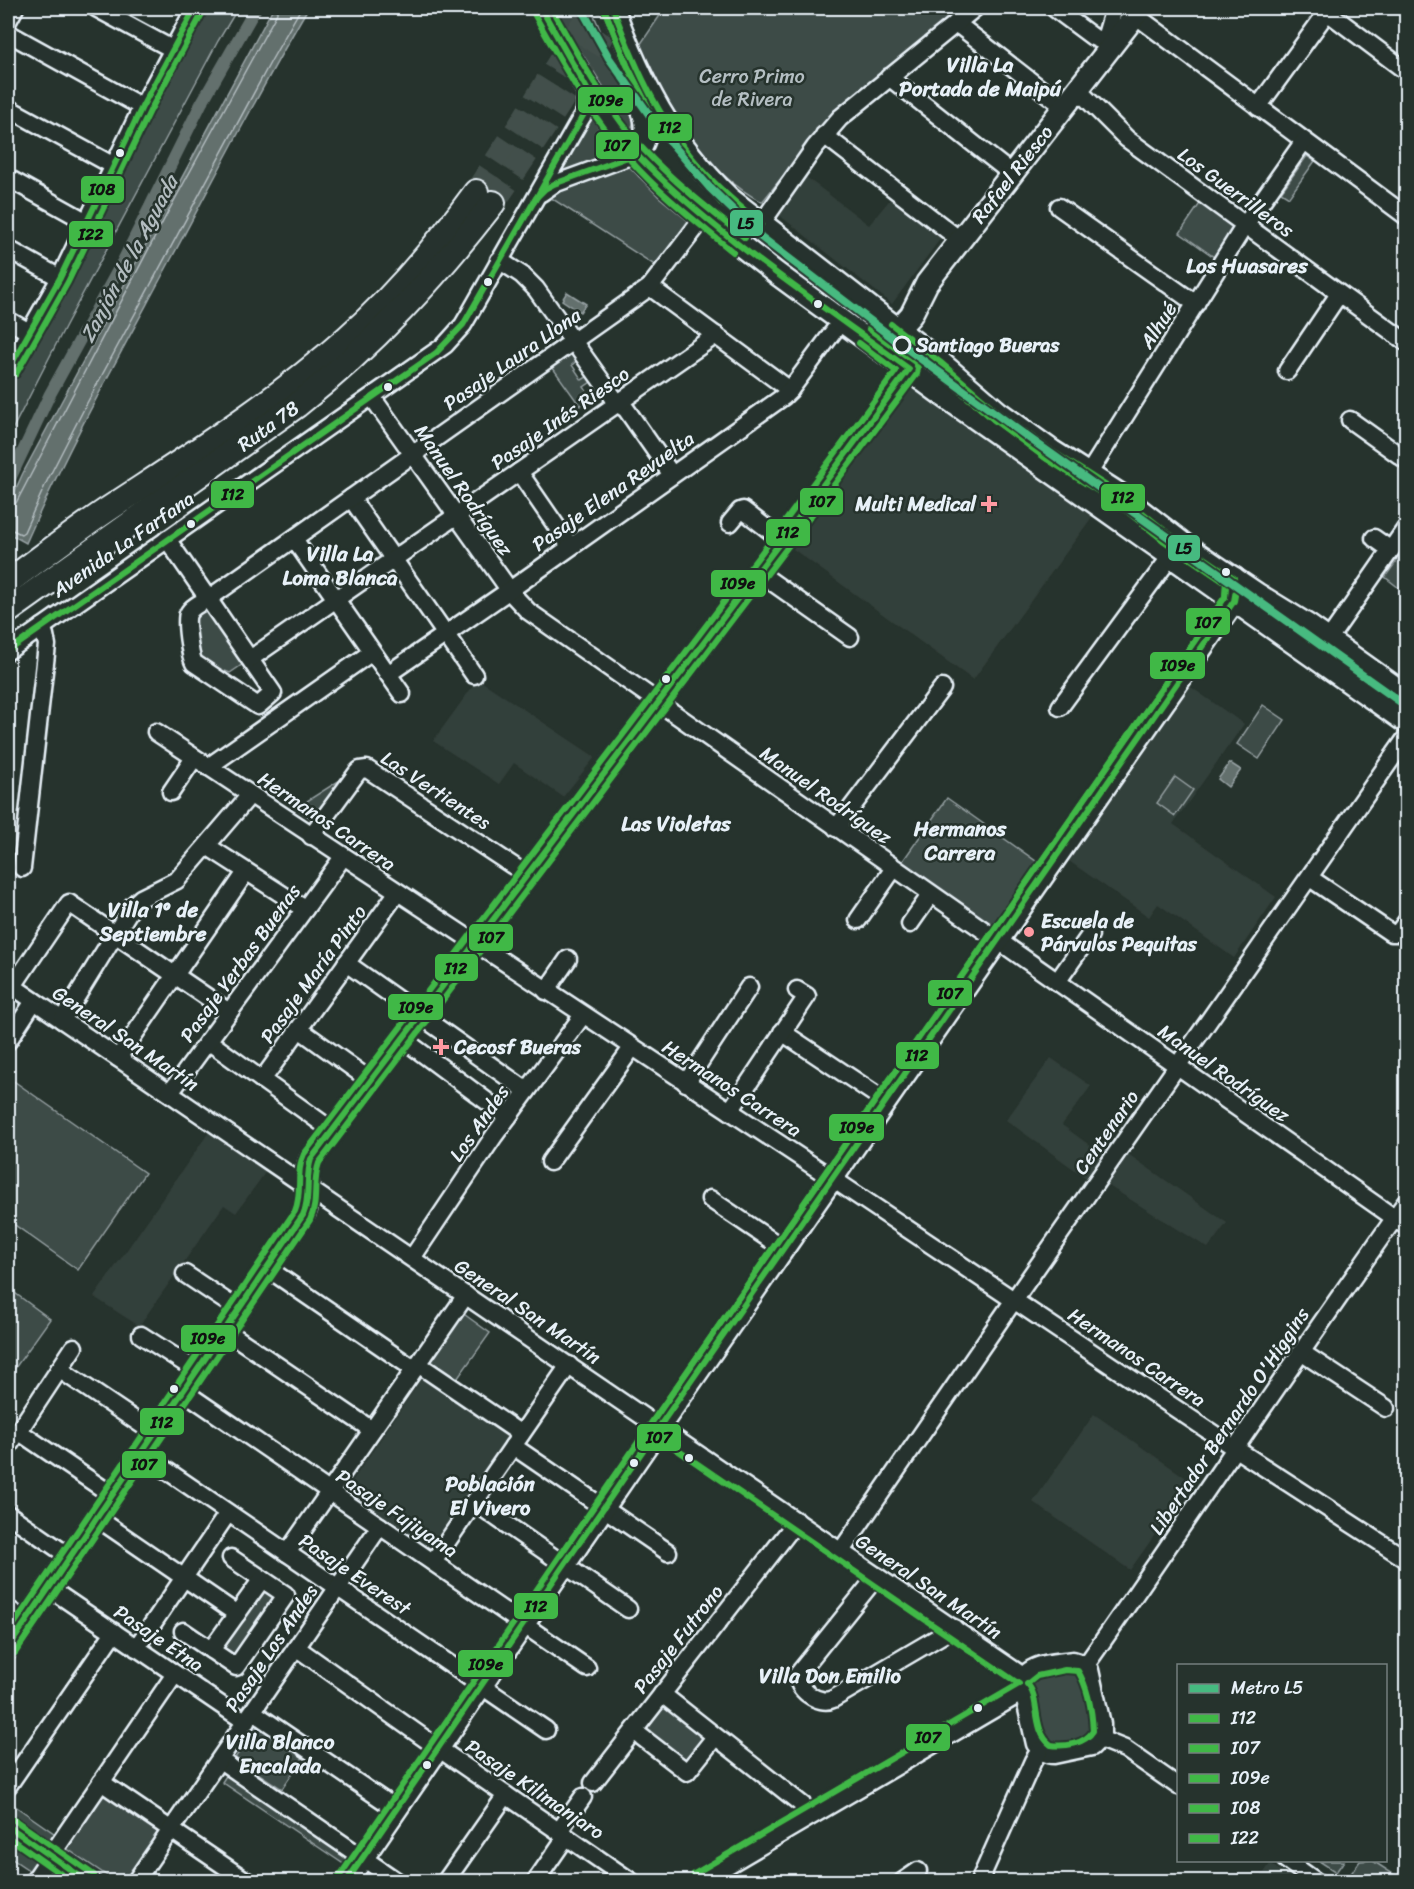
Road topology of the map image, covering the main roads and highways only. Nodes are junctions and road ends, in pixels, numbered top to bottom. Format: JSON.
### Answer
{"nodes":[{"id":1,"x":541,"y":8,"type":"edge"},
{"id":2,"x":613,"y":8,"type":"edge"},
{"id":3,"x":1138,"y":11,"type":"edge"},
{"id":4,"x":622,"y":33,"type":"junction"},
{"id":5,"x":636,"y":154,"type":"junction"},
{"id":6,"x":844,"y":321,"type":"junction"},
{"id":7,"x":891,"y":324,"type":"junction"},
{"id":8,"x":909,"y":369,"type":"junction"},
{"id":9,"x":1234,"y":578,"type":"junction"},
{"id":10,"x":8,"y":582,"type":"edge"},
{"id":11,"x":1234,"y":601,"type":"junction"},
{"id":12,"x":8,"y":611,"type":"edge"},
{"id":13,"x":1407,"y":695,"type":"edge"},
{"id":14,"x":1407,"y":722,"type":"edge"},
{"id":15,"x":8,"y":1648,"type":"edge"},
{"id":16,"x":8,"y":1826,"type":"edge"},
{"id":17,"x":89,"y":1881,"type":"edge"},
{"id":18,"x":346,"y":1881,"type":"edge"}],
"edges":[{"from":1,"to":5,"type":"main road"},
{"from":2,"to":4,"type":"main road"},
{"from":3,"to":7,"type":"main road","name":"Rafael Riesco"},
{"from":4,"to":5,"type":"main road"},
{"from":4,"to":7,"type":"main road"},
{"from":5,"to":6,"type":"main road"},
{"from":6,"to":7,"type":"main road"},
{"from":6,"to":8,"type":"main road"},
{"from":7,"to":9,"type":"main road"},
{"from":8,"to":11,"type":"main road"},
{"from":8,"to":15,"type":"main road"},
{"from":9,"to":11,"type":"main road"},
{"from":9,"to":13,"type":"main road"},
{"from":10,"to":12,"type":"highway","name":"Ruta 78"},
{"from":11,"to":14,"type":"main road"},
{"from":11,"to":18,"type":"main road"},
{"from":16,"to":17,"type":"main road"}]}
